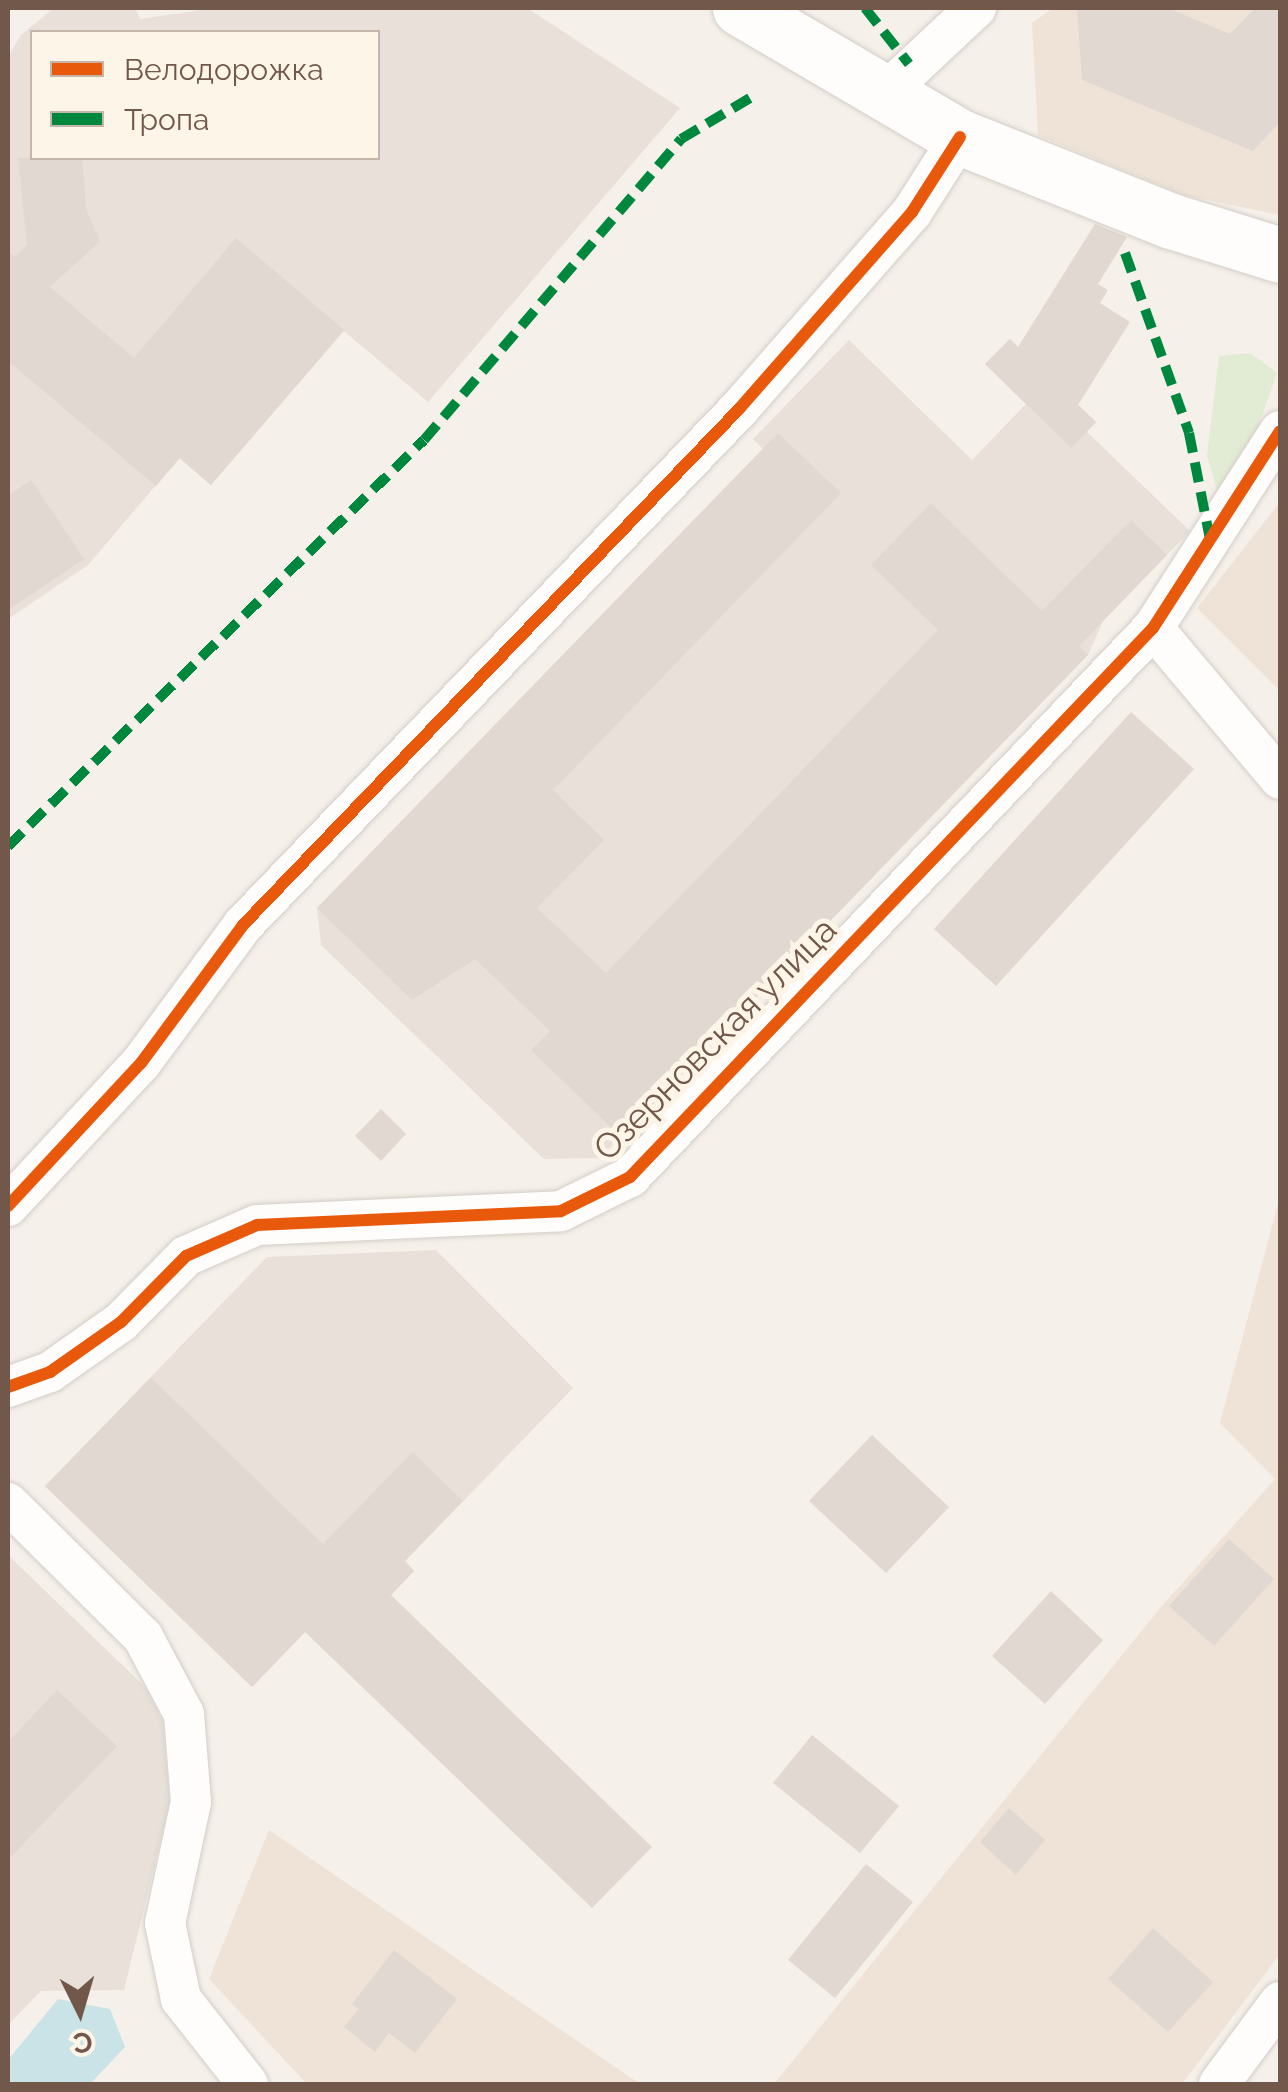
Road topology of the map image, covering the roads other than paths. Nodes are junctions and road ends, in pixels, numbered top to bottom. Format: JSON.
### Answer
{"nodes":[{"id":1,"x":740,"y":8,"type":"edge"},
{"id":2,"x":976,"y":8,"type":"edge"},
{"id":3,"x":884,"y":94,"type":"junction"},
{"id":4,"x":960,"y":137,"type":"junction"},
{"id":5,"x":1280,"y":255,"type":"edge"},
{"id":6,"x":1280,"y":431,"type":"edge"},
{"id":7,"x":1153,"y":628,"type":"junction"},
{"id":8,"x":1280,"y":779,"type":"edge"},
{"id":9,"x":8,"y":1206,"type":"edge"},
{"id":10,"x":8,"y":1387,"type":"edge"},
{"id":11,"x":8,"y":1502,"type":"edge"},
{"id":12,"x":1280,"y":2002,"type":"edge"},
{"id":13,"x":248,"y":2084,"type":"edge"},
{"id":14,"x":1219,"y":2084,"type":"edge"}],
"edges":[{"from":1,"to":3,"type":"street"},
{"from":2,"to":3,"type":"street"},
{"from":3,"to":4,"type":"street"},
{"from":4,"to":5,"type":"street"},
{"from":4,"to":9,"type":"street"},
{"from":6,"to":7,"type":"street","name":"Озерновская улица"},
{"from":7,"to":8,"type":"street"},
{"from":7,"to":10,"type":"street","name":"Озерновская улица"},
{"from":11,"to":13,"type":"street"},
{"from":12,"to":14,"type":"street"}]}
